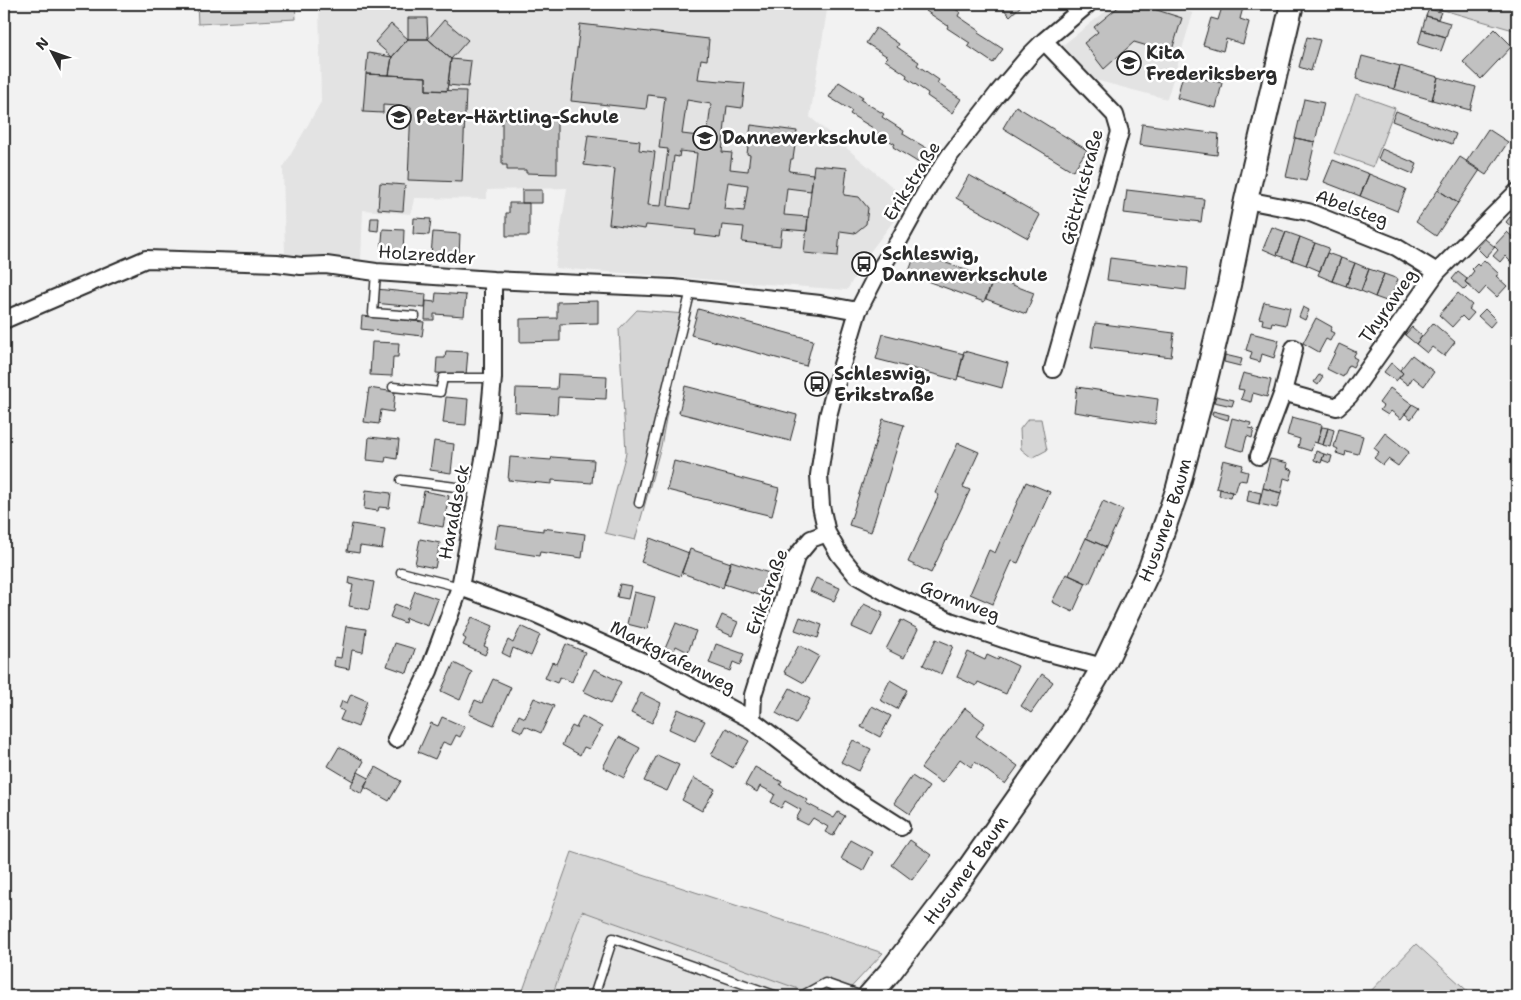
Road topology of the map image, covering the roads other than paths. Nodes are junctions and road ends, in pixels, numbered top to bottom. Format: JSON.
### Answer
{"nodes":[{"id":1,"x":1088,"y":4,"type":"edge"},
{"id":2,"x":1292,"y":4,"type":"edge"},
{"id":3,"x":1044,"y":41,"type":"junction"},
{"id":4,"x":1517,"y":192,"type":"edge"},
{"id":5,"x":1246,"y":200,"type":"junction"},
{"id":6,"x":376,"y":272,"type":"junction"},
{"id":7,"x":1437,"y":272,"type":"junction"},
{"id":8,"x":493,"y":280,"type":"junction"},
{"id":9,"x":691,"y":290,"type":"junction"},
{"id":10,"x":858,"y":311,"type":"junction"},
{"id":11,"x":415,"y":316,"type":"dead end"},
{"id":12,"x":4,"y":320,"type":"edge"},
{"id":13,"x":1294,"y":348,"type":"dead end"},
{"id":14,"x":1053,"y":369,"type":"dead end"},
{"id":15,"x":493,"y":378,"type":"junction"},
{"id":16,"x":393,"y":387,"type":"dead end"},
{"id":17,"x":1282,"y":392,"type":"junction"},
{"id":18,"x":1259,"y":456,"type":"dead end"},
{"id":19,"x":400,"y":480,"type":"dead end"},
{"id":20,"x":479,"y":490,"type":"junction"},
{"id":21,"x":639,"y":503,"type":"dead end"},
{"id":22,"x":827,"y":533,"type":"junction"},
{"id":23,"x":401,"y":572,"type":"dead end"},
{"id":24,"x":460,"y":587,"type":"junction"},
{"id":25,"x":1103,"y":667,"type":"junction"},
{"id":26,"x":752,"y":720,"type":"junction"},
{"id":27,"x":396,"y":739,"type":"dead end"},
{"id":28,"x":901,"y":827,"type":"dead end"},
{"id":29,"x":594,"y":996,"type":"edge"},
{"id":30,"x":777,"y":996,"type":"edge"},
{"id":31,"x":801,"y":996,"type":"edge"},
{"id":32,"x":862,"y":996,"type":"edge"},
{"id":33,"x":868,"y":996,"type":"edge"}],
"edges":[{"from":1,"to":3,"type":"street","name":"Erikstraße"},
{"from":2,"to":5,"type":"street","name":"Husumer Baum"},
{"from":3,"to":10,"type":"street","name":"Erikstraße"},
{"from":3,"to":14,"type":"street","name":"Göttrikstraße"},
{"from":4,"to":7,"type":"street","name":"Thyraweg"},
{"from":5,"to":7,"type":"street","name":"Abelsteg"},
{"from":5,"to":25,"type":"street","name":"Husumer Baum"},
{"from":6,"to":8,"type":"street","name":"Holzredder"},
{"from":6,"to":11,"type":"lane"},
{"from":6,"to":12,"type":"street","name":"Holzredder"},
{"from":7,"to":17,"type":"street","name":"Thyraweg"},
{"from":8,"to":9,"type":"street","name":"Holzredder"},
{"from":8,"to":15,"type":"street","name":"Haraldseck"},
{"from":9,"to":10,"type":"street","name":"Holzredder"},
{"from":9,"to":21,"type":"lane"},
{"from":10,"to":22,"type":"street","name":"Erikstraße"},
{"from":13,"to":17,"type":"street"},
{"from":15,"to":16,"type":"lane"},
{"from":15,"to":20,"type":"street","name":"Haraldseck"},
{"from":17,"to":18,"type":"street"},
{"from":19,"to":20,"type":"lane"},
{"from":20,"to":24,"type":"street","name":"Haraldseck"},
{"from":22,"to":25,"type":"street","name":"Gormweg"},
{"from":22,"to":26,"type":"street","name":"Erikstraße"},
{"from":23,"to":24,"type":"lane","name":"Markgrafenweg"},
{"from":24,"to":26,"type":"street","name":"Markgrafenweg"},
{"from":24,"to":27,"type":"street","name":"Haraldseck"},
{"from":25,"to":33,"type":"street","name":"Husumer Baum"},
{"from":26,"to":28,"type":"street","name":"Markgrafenweg"},
{"from":29,"to":30,"type":"lane"},
{"from":31,"to":32,"type":"lane"}]}
